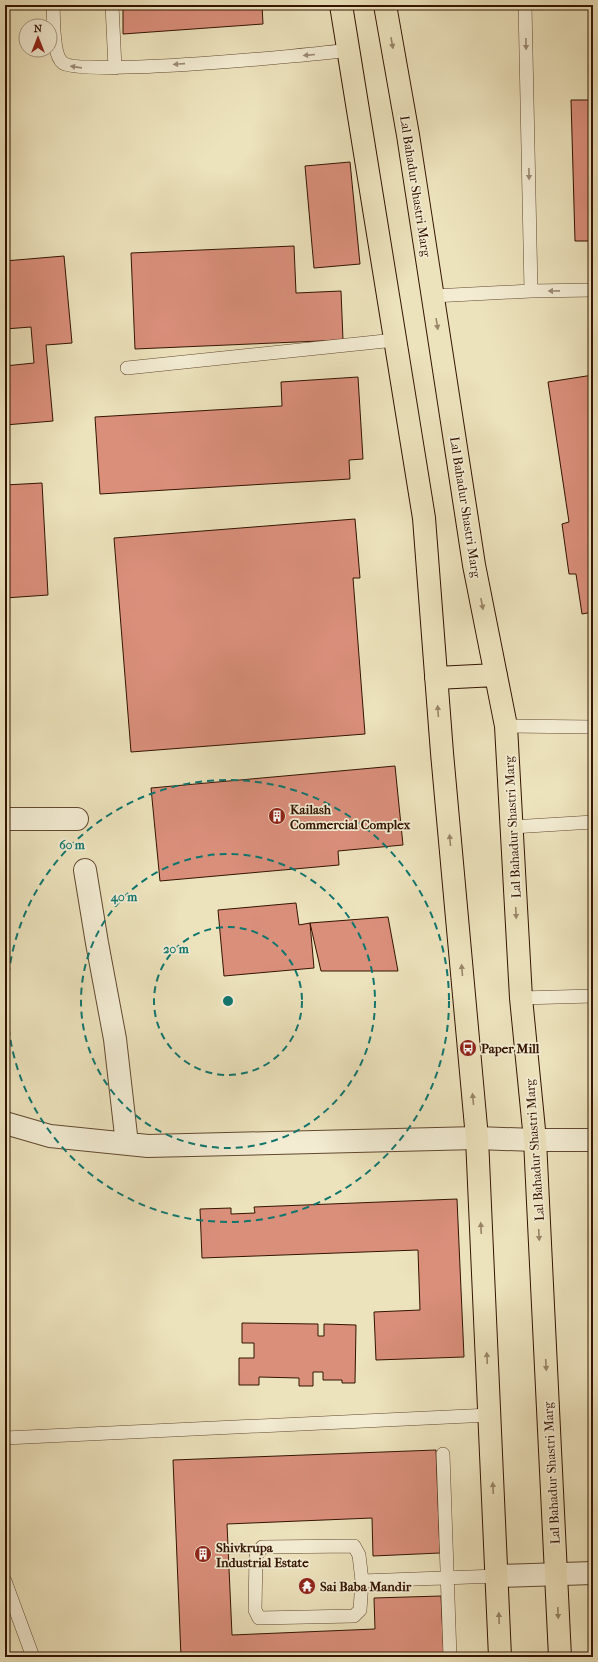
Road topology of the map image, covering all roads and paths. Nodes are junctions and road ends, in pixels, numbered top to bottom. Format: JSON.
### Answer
{"nodes":[{"id":1,"x":53,"y":5,"type":"edge"},
{"id":2,"x":112,"y":5,"type":"edge"},
{"id":3,"x":341,"y":5,"type":"edge"},
{"id":4,"x":385,"y":5,"type":"edge"},
{"id":5,"x":525,"y":5,"type":"edge"},
{"id":6,"x":348,"y":50,"type":"junction"},
{"id":7,"x":115,"y":68,"type":"junction"},
{"id":8,"x":593,"y":290,"type":"edge"},
{"id":9,"x":531,"y":291,"type":"junction"},
{"id":10,"x":433,"y":296,"type":"junction"},
{"id":11,"x":395,"y":340,"type":"junction"},
{"id":12,"x":127,"y":368,"type":"dead end"},
{"id":13,"x":496,"y":675,"type":"junction"},
{"id":14,"x":436,"y":678,"type":"junction"},
{"id":15,"x":506,"y":726,"type":"junction"},
{"id":16,"x":593,"y":727,"type":"edge"},
{"id":17,"x":5,"y":819,"type":"edge"},
{"id":18,"x":77,"y":819,"type":"dead end"},
{"id":19,"x":593,"y":822,"type":"edge"},
{"id":20,"x":512,"y":827,"type":"junction"},
{"id":21,"x":85,"y":870,"type":"dead end"},
{"id":22,"x":593,"y":996,"type":"edge"},
{"id":23,"x":521,"y":998,"type":"junction"},
{"id":24,"x":5,"y":1123,"type":"edge"},
{"id":25,"x":476,"y":1138,"type":"junction"},
{"id":26,"x":535,"y":1140,"type":"junction"},
{"id":27,"x":593,"y":1140,"type":"edge"},
{"id":28,"x":126,"y":1144,"type":"junction"},
{"id":29,"x":490,"y":1414,"type":"junction"},
{"id":30,"x":5,"y":1438,"type":"edge"},
{"id":31,"x":443,"y":1454,"type":"dead end"},
{"id":32,"x":593,"y":1573,"type":"edge"},
{"id":33,"x":557,"y":1574,"type":"junction"},
{"id":34,"x":497,"y":1576,"type":"junction"},
{"id":35,"x":447,"y":1579,"type":"junction"},
{"id":36,"x":5,"y":1581,"type":"edge"},
{"id":37,"x":362,"y":1581,"type":"junction"},
{"id":38,"x":33,"y":1657,"type":"edge"},
{"id":39,"x":450,"y":1657,"type":"edge"},
{"id":40,"x":500,"y":1657,"type":"edge"},
{"id":41,"x":560,"y":1657,"type":"edge"}],
"edges":[{"from":7,"to":1,"type":"lane","one_way":true},
{"from":2,"to":7,"type":"lane"},
{"from":3,"to":6,"type":"main road"},
{"from":4,"to":10,"type":"main road","name":"Lal Bahadur Shastri Marg","one_way":true},
{"from":5,"to":9,"type":"lane","one_way":true},
{"from":6,"to":7,"type":"lane","one_way":true},
{"from":6,"to":11,"type":"main road"},
{"from":8,"to":9,"type":"lane","one_way":true},
{"from":9,"to":10,"type":"lane"},
{"from":10,"to":13,"type":"main road","name":"Lal Bahadur Shastri Marg","one_way":true},
{"from":11,"to":12,"type":"lane"},
{"from":11,"to":14,"type":"main road"},
{"from":13,"to":14,"type":"main road"},
{"from":13,"to":15,"type":"main road","name":"Lal Bahadur Shastri Marg"},
{"from":25,"to":14,"type":"main road","one_way":true},
{"from":15,"to":16,"type":"lane"},
{"from":15,"to":20,"type":"main road","name":"Lal Bahadur Shastri Marg"},
{"from":17,"to":18,"type":"street"},
{"from":19,"to":20,"type":"lane"},
{"from":20,"to":23,"type":"main road","name":"Lal Bahadur Shastri Marg","one_way":true},
{"from":21,"to":28,"type":"street"},
{"from":22,"to":23,"type":"lane"},
{"from":23,"to":26,"type":"main road","name":"Lal Bahadur Shastri Marg"},
{"from":24,"to":28,"type":"street"},
{"from":25,"to":26,"type":"street"},
{"from":25,"to":28,"type":"street"},
{"from":29,"to":25,"type":"main road","one_way":true},
{"from":26,"to":27,"type":"street"},
{"from":26,"to":33,"type":"main road","name":"Lal Bahadur Shastri Marg","one_way":true},
{"from":29,"to":30,"type":"lane"},
{"from":34,"to":29,"type":"main road","one_way":true},
{"from":31,"to":35,"type":"lane"},
{"from":32,"to":33,"type":"street"},
{"from":33,"to":34,"type":"street"},
{"from":33,"to":41,"type":"main road","name":"Lal Bahadur Shastri Marg","one_way":true},
{"from":34,"to":35,"type":"lane"},
{"from":40,"to":34,"type":"main road","one_way":true},
{"from":35,"to":37,"type":"lane"},
{"from":35,"to":39,"type":"lane"},
{"from":36,"to":38,"type":"lane"},
{"from":37,"to":37,"type":"lane"}]}
